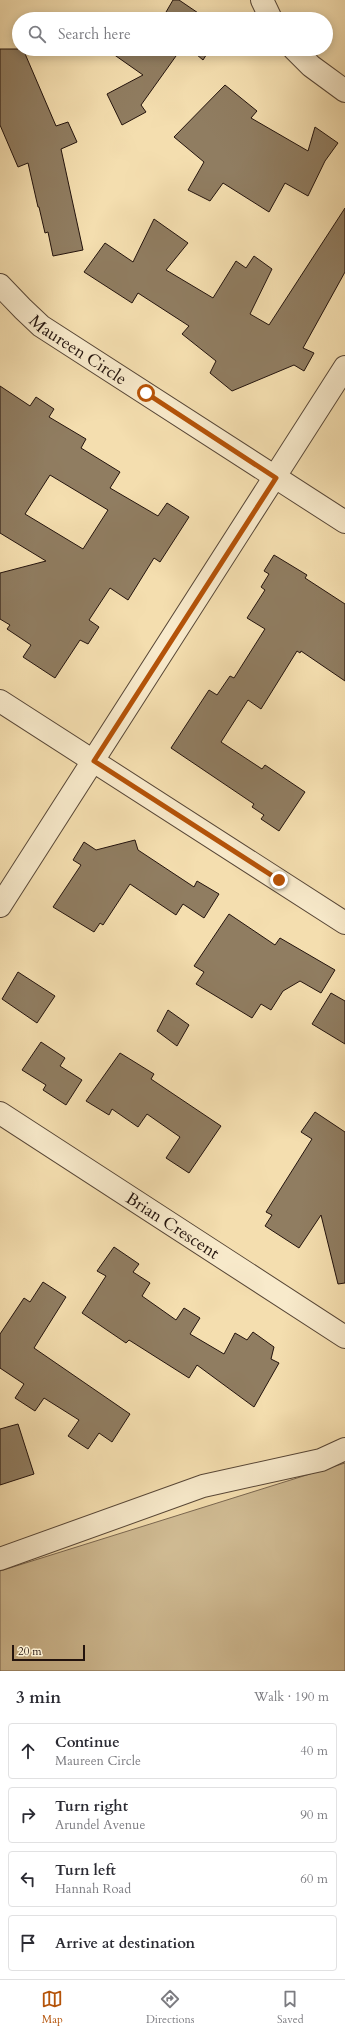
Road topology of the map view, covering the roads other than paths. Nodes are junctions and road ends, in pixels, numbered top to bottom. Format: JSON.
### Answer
{"nodes":[{"id":1,"x":262,"y":0,"type":"edge"},
{"id":2,"x":268,"y":12,"type":"edge"},
{"id":3,"x":301,"y":56,"type":"edge"},
{"id":4,"x":345,"y":91,"type":"edge"},
{"id":5,"x":0,"y":285,"type":"edge"},
{"id":6,"x":345,"y":367,"type":"edge"},
{"id":7,"x":276,"y":478,"type":"junction"},
{"id":8,"x":345,"y":522,"type":"edge"},
{"id":9,"x":0,"y":701,"type":"edge"},
{"id":10,"x":94,"y":761,"type":"junction"},
{"id":11,"x":0,"y":906,"type":"edge"},
{"id":12,"x":345,"y":923,"type":"edge"},
{"id":13,"x":0,"y":1113,"type":"edge"},
{"id":14,"x":345,"y":1337,"type":"edge"},
{"id":15,"x":345,"y":1449,"type":"edge"},
{"id":16,"x":0,"y":1559,"type":"edge"}],
"edges":[{"from":1,"to":2,"type":"street"},
{"from":3,"to":4,"type":"street"},
{"from":5,"to":7,"type":"street","name":"Maureen Circle"},
{"from":6,"to":7,"type":"street"},
{"from":7,"to":8,"type":"street","name":"Maureen Circle"},
{"from":7,"to":10,"type":"street"},
{"from":9,"to":10,"type":"street"},
{"from":10,"to":11,"type":"street"},
{"from":10,"to":12,"type":"street"},
{"from":13,"to":14,"type":"street","name":"Brian Crescent"},
{"from":15,"to":16,"type":"street"}]}
